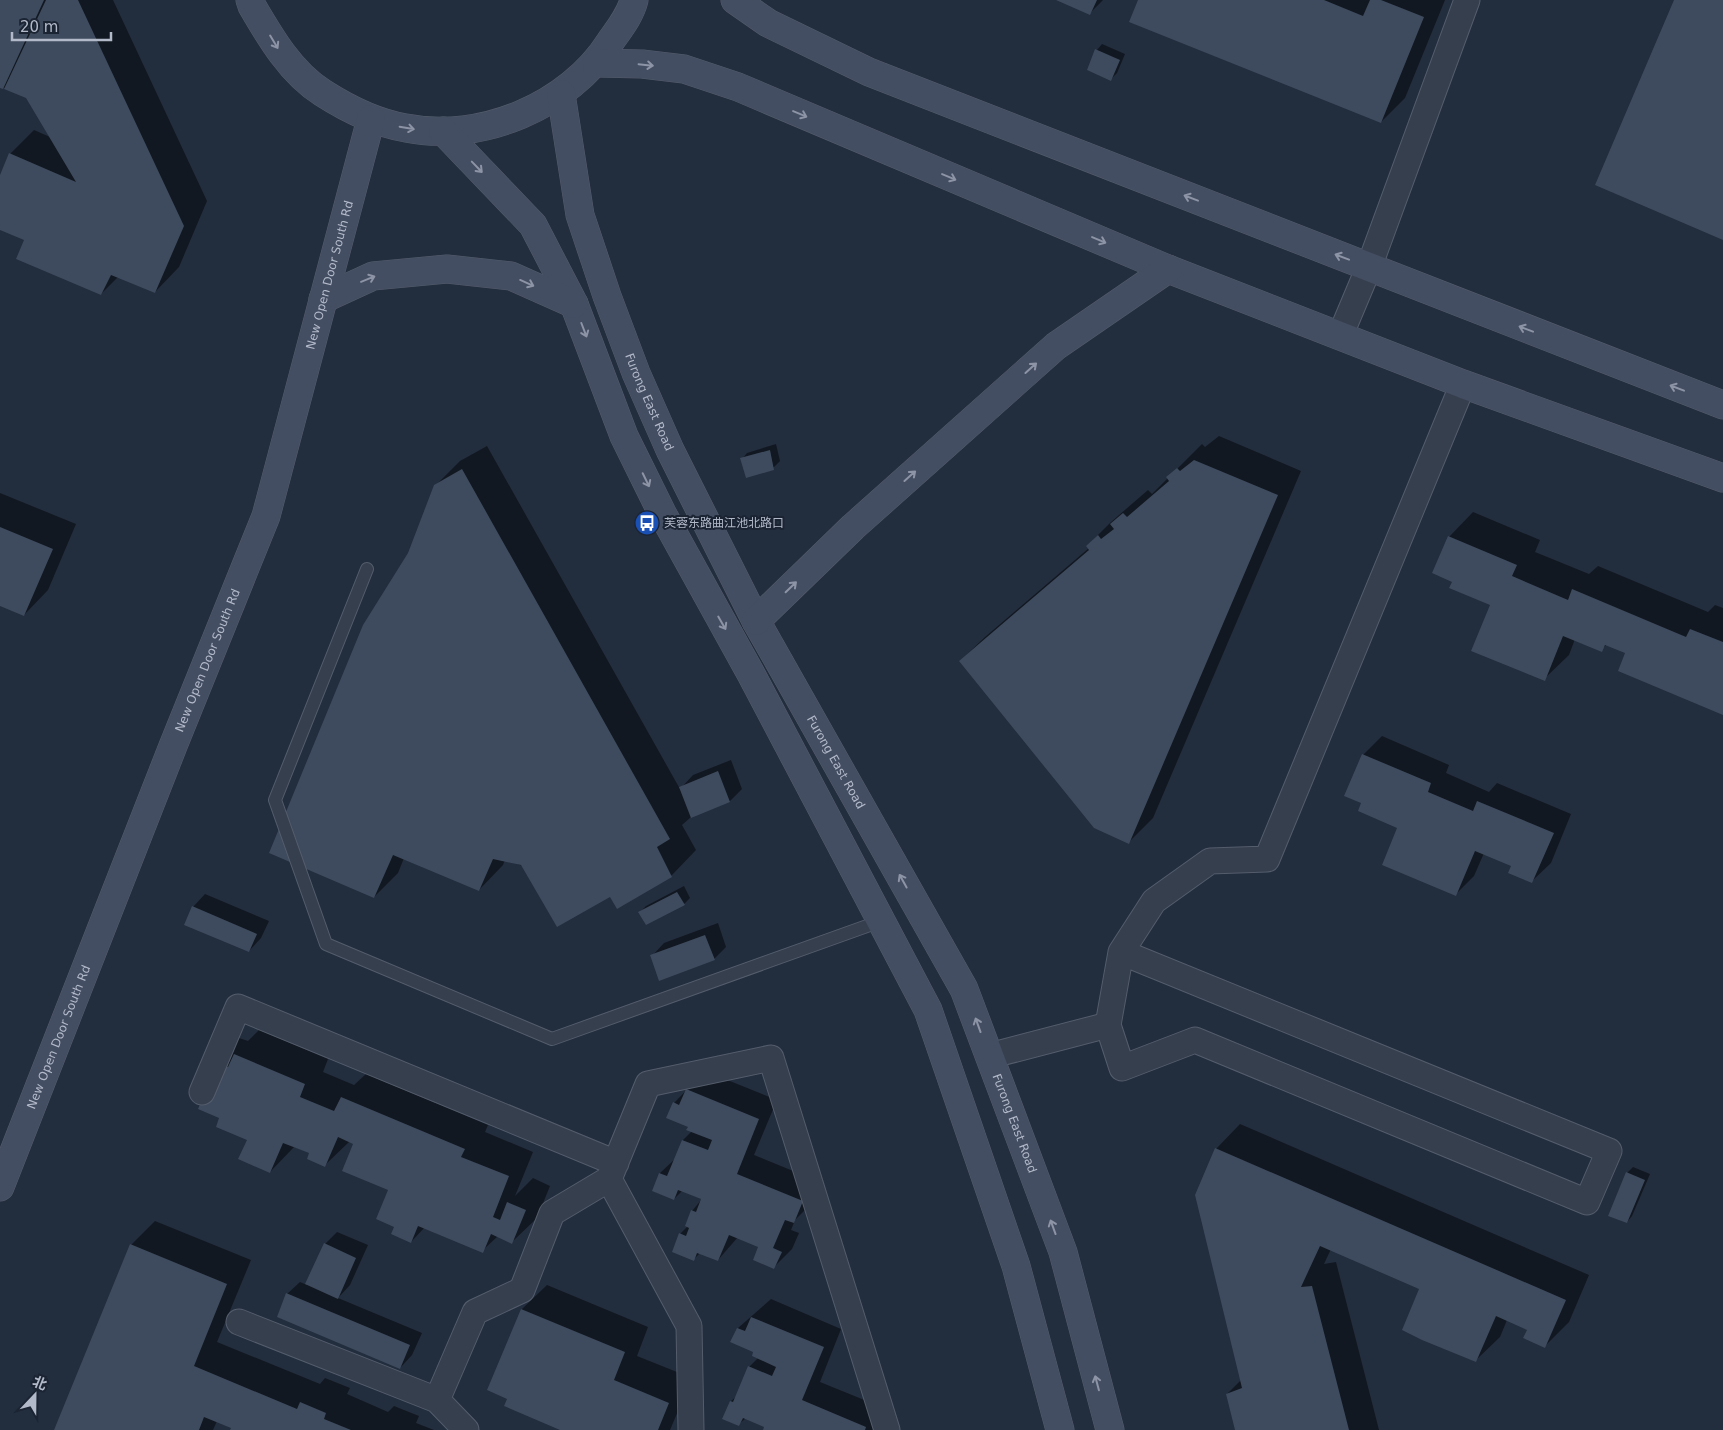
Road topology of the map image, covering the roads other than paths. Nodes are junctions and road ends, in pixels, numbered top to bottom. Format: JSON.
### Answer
{"nodes":[{"id":1,"x":250,"y":0,"type":"edge"},
{"id":2,"x":634,"y":0,"type":"edge"},
{"id":3,"x":735,"y":0,"type":"edge"},
{"id":4,"x":1467,"y":0,"type":"edge"},
{"id":5,"x":597,"y":63,"type":"junction"},
{"id":6,"x":561,"y":94,"type":"junction"},
{"id":7,"x":370,"y":119,"type":"junction"},
{"id":8,"x":443,"y":132,"type":"junction"},
{"id":9,"x":1369,"y":267,"type":"junction"},
{"id":10,"x":1168,"y":269,"type":"junction"},
{"id":11,"x":323,"y":299,"type":"junction"},
{"id":12,"x":574,"y":304,"type":"junction"},
{"id":13,"x":1340,"y":336,"type":"junction"},
{"id":14,"x":1463,"y":384,"type":"junction"},
{"id":15,"x":1723,"y":405,"type":"edge"},
{"id":16,"x":1723,"y":478,"type":"edge"},
{"id":17,"x":366,"y":569,"type":"dead end"},
{"id":18,"x":756,"y":620,"type":"junction"},
{"id":19,"x":881,"y":921,"type":"junction"},
{"id":20,"x":1120,"y":952,"type":"junction"},
{"id":21,"x":1108,"y":1025,"type":"junction"},
{"id":22,"x":989,"y":1056,"type":"junction"},
{"id":23,"x":202,"y":1092,"type":"dead end"},
{"id":24,"x":612,"y":1171,"type":"junction"},
{"id":25,"x":0,"y":1187,"type":"edge"},
{"id":26,"x":239,"y":1322,"type":"dead end"},
{"id":27,"x":438,"y":1400,"type":"junction"},
{"id":28,"x":466,"y":1430,"type":"edge"},
{"id":29,"x":691,"y":1430,"type":"edge"},
{"id":30,"x":887,"y":1430,"type":"edge"},
{"id":31,"x":1060,"y":1430,"type":"edge"},
{"id":32,"x":1110,"y":1430,"type":"edge"}],
"edges":[{"from":1,"to":7,"type":"main road","one_way":true},
{"from":2,"to":5,"type":"main road"},
{"from":9,"to":3,"type":"main road","one_way":true},
{"from":4,"to":9,"type":"street"},
{"from":5,"to":6,"type":"main road"},
{"from":5,"to":10,"type":"main road","one_way":true},
{"from":6,"to":8,"type":"main road"},
{"from":6,"to":18,"type":"main road","name":"Furong East Road"},
{"from":7,"to":8,"type":"main road","one_way":true},
{"from":7,"to":11,"type":"main road","name":"New Open Door South Rd"},
{"from":8,"to":12,"type":"main road","one_way":true},
{"from":9,"to":13,"type":"street"},
{"from":15,"to":9,"type":"main road","one_way":true},
{"from":10,"to":13,"type":"main road"},
{"from":18,"to":10,"type":"main road","one_way":true},
{"from":11,"to":12,"type":"main road","one_way":true},
{"from":11,"to":25,"type":"main road","name":"New Open Door South Rd"},
{"from":12,"to":19,"type":"main road","one_way":true},
{"from":13,"to":14,"type":"main road"},
{"from":14,"to":16,"type":"main road"},
{"from":14,"to":20,"type":"street"},
{"from":17,"to":19,"type":"lane"},
{"from":22,"to":18,"type":"main road","name":"Furong East Road","one_way":true},
{"from":19,"to":31,"type":"main road"},
{"from":20,"to":21,"type":"street"},
{"from":20,"to":21,"type":"street"},
{"from":21,"to":22,"type":"street"},
{"from":32,"to":22,"type":"main road","name":"Furong East Road","one_way":true},
{"from":23,"to":24,"type":"street"},
{"from":24,"to":27,"type":"street"},
{"from":24,"to":29,"type":"street"},
{"from":24,"to":30,"type":"street"},
{"from":26,"to":27,"type":"street"},
{"from":27,"to":28,"type":"street"}]}
